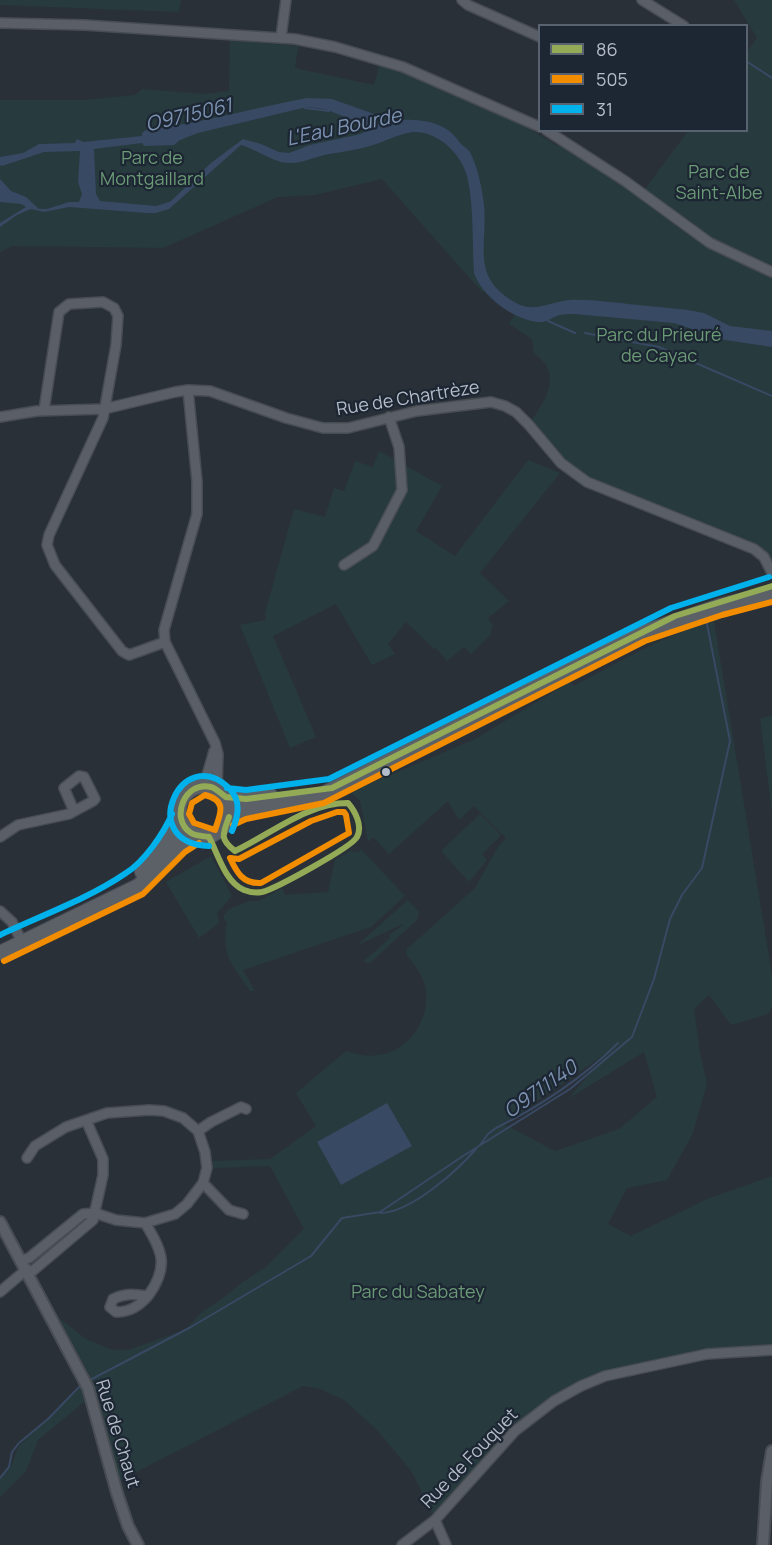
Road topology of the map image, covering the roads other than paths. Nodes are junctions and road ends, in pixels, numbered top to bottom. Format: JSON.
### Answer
{"nodes":[{"id":1,"x":286,"y":0,"type":"edge"},
{"id":2,"x":462,"y":0,"type":"edge"},
{"id":3,"x":642,"y":0,"type":"edge"},
{"id":4,"x":0,"y":23,"type":"edge"},
{"id":5,"x":681,"y":24,"type":"edge"},
{"id":6,"x":538,"y":36,"type":"edge"},
{"id":7,"x":281,"y":37,"type":"junction"},
{"id":8,"x":538,"y":126,"type":"edge"},
{"id":9,"x":549,"y":132,"type":"edge"},
{"id":10,"x":772,"y":272,"type":"edge"},
{"id":11,"x":188,"y":390,"type":"junction"},
{"id":12,"x":104,"y":409,"type":"junction"},
{"id":13,"x":44,"y":410,"type":"junction"},
{"id":14,"x":0,"y":417,"type":"edge"},
{"id":15,"x":389,"y":417,"type":"junction"},
{"id":16,"x":344,"y":565,"type":"dead end"},
{"id":17,"x":772,"y":573,"type":"edge"},
{"id":18,"x":772,"y":586,"type":"edge"},
{"id":19,"x":772,"y":593,"type":"edge"},
{"id":20,"x":641,"y":633,"type":"junction"},
{"id":21,"x":165,"y":642,"type":"junction"},
{"id":22,"x":215,"y":743,"type":"junction"},
{"id":23,"x":332,"y":788,"type":"junction"},
{"id":24,"x":215,"y":791,"type":"junction"},
{"id":25,"x":74,"y":811,"type":"dead end"},
{"id":26,"x":180,"y":818,"type":"junction"},
{"id":27,"x":229,"y":818,"type":"junction"},
{"id":28,"x":195,"y":836,"type":"junction"},
{"id":29,"x":0,"y":837,"type":"edge"},
{"id":30,"x":0,"y":910,"type":"edge"},
{"id":31,"x":27,"y":936,"type":"junction"},
{"id":32,"x":0,"y":949,"type":"edge"},
{"id":33,"x":246,"y":1109,"type":"dead end"},
{"id":34,"x":86,"y":1120,"type":"junction"},
{"id":35,"x":198,"y":1131,"type":"junction"},
{"id":36,"x":27,"y":1158,"type":"dead end"},
{"id":37,"x":203,"y":1183,"type":"junction"},
{"id":38,"x":94,"y":1213,"type":"junction"},
{"id":39,"x":243,"y":1214,"type":"dead end"},
{"id":40,"x":0,"y":1222,"type":"edge"},
{"id":41,"x":145,"y":1223,"type":"junction"},
{"id":42,"x":26,"y":1268,"type":"junction"},
{"id":43,"x":0,"y":1292,"type":"edge"},
{"id":44,"x":148,"y":1296,"type":"dead end"},
{"id":45,"x":772,"y":1350,"type":"edge"},
{"id":46,"x":772,"y":1451,"type":"edge"},
{"id":47,"x":435,"y":1520,"type":"junction"},
{"id":48,"x":138,"y":1545,"type":"edge"},
{"id":49,"x":402,"y":1545,"type":"edge"},
{"id":50,"x":446,"y":1545,"type":"edge"},
{"id":51,"x":763,"y":1545,"type":"edge"}],
"edges":[{"from":1,"to":7,"type":"street"},
{"from":2,"to":6,"type":"street"},
{"from":3,"to":5,"type":"street"},
{"from":4,"to":7,"type":"street"},
{"from":7,"to":8,"type":"street"},
{"from":9,"to":10,"type":"street"},
{"from":11,"to":12,"type":"street","name":"Rue de Chartrèze"},
{"from":11,"to":15,"type":"street","name":"Rue de Chartrèze"},
{"from":11,"to":21,"type":"street"},
{"from":12,"to":13,"type":"street","name":"Rue de Chartrèze"},
{"from":12,"to":13,"type":"street"},
{"from":12,"to":21,"type":"street"},
{"from":13,"to":14,"type":"street","name":"Rue de Chartrèze"},
{"from":15,"to":16,"type":"street"},
{"from":15,"to":17,"type":"street","name":"Rue de Chartrèze"},
{"from":18,"to":20,"type":"main road"},
{"from":19,"to":20,"type":"main road"},
{"from":20,"to":23,"type":"main road"},
{"from":21,"to":22,"type":"street"},
{"from":22,"to":24,"type":"street"},
{"from":22,"to":24,"type":"street"},
{"from":23,"to":24,"type":"main road"},
{"from":23,"to":27,"type":"main road"},
{"from":24,"to":26,"type":"main road"},
{"from":24,"to":27,"type":"main road"},
{"from":25,"to":29,"type":"street"},
{"from":26,"to":28,"type":"main road"},
{"from":26,"to":31,"type":"main road"},
{"from":27,"to":28,"type":"main road"},
{"from":28,"to":31,"type":"main road"},
{"from":30,"to":31,"type":"street"},
{"from":31,"to":32,"type":"main road"},
{"from":33,"to":35,"type":"street"},
{"from":34,"to":35,"type":"street"},
{"from":34,"to":36,"type":"street"},
{"from":34,"to":38,"type":"street"},
{"from":35,"to":37,"type":"street"},
{"from":37,"to":39,"type":"street"},
{"from":37,"to":41,"type":"street"},
{"from":38,"to":41,"type":"street"},
{"from":38,"to":42,"type":"street"},
{"from":38,"to":42,"type":"street"},
{"from":40,"to":42,"type":"street","name":"Rue de Chaut"},
{"from":41,"to":44,"type":"street"},
{"from":42,"to":43,"type":"street"},
{"from":42,"to":48,"type":"street","name":"Rue de Chaut"},
{"from":45,"to":47,"type":"street","name":"Rue de Fouquet"},
{"from":46,"to":51,"type":"street"},
{"from":47,"to":49,"type":"street","name":"Rue de Fouquet"},
{"from":47,"to":50,"type":"street"}]}
